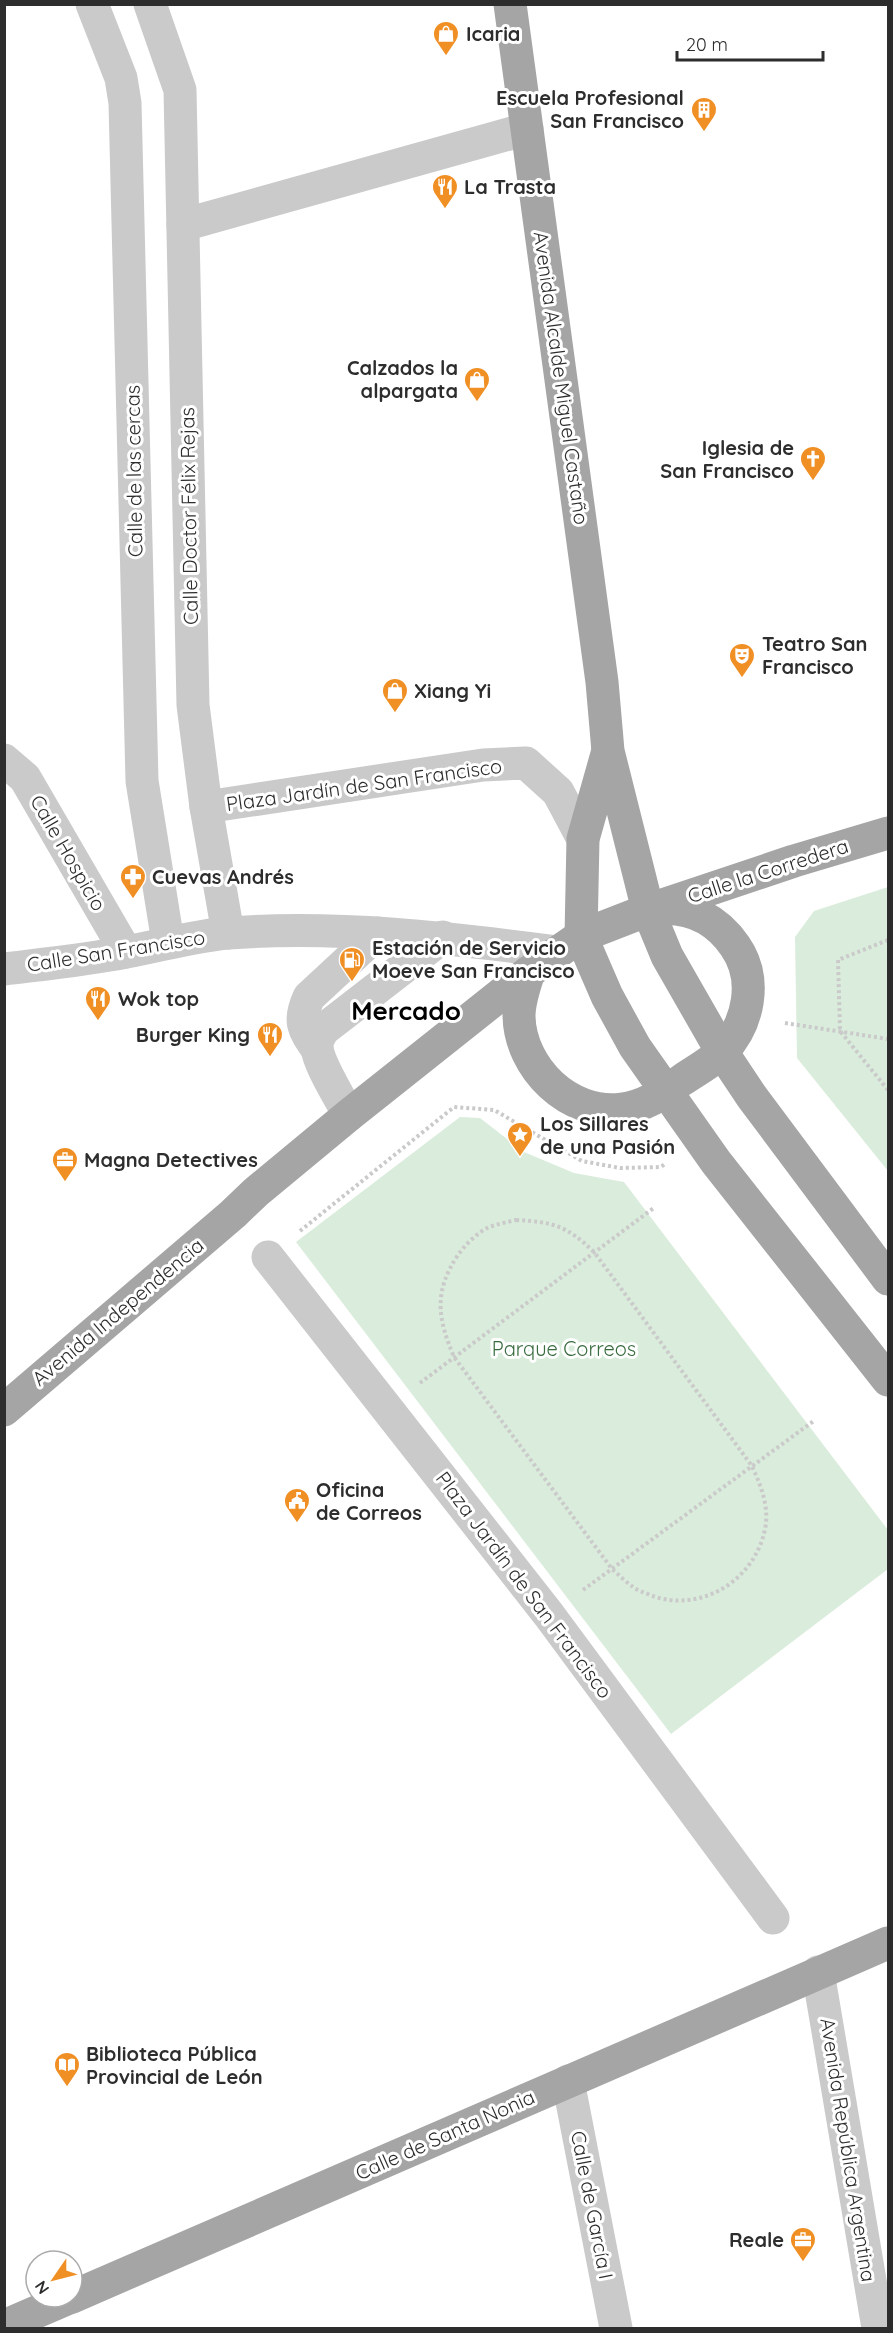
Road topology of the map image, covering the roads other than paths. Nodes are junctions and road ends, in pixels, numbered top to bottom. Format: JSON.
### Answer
{"nodes":[{"id":1,"x":92,"y":4,"type":"edge"},
{"id":2,"x":150,"y":4,"type":"edge"},
{"id":3,"x":510,"y":4,"type":"edge"},
{"id":4,"x":527,"y":129,"type":"junction"},
{"id":5,"x":183,"y":225,"type":"junction"},
{"id":6,"x":608,"y":752,"type":"junction"},
{"id":7,"x":4,"y":760,"type":"edge"},
{"id":8,"x":206,"y":807,"type":"junction"},
{"id":9,"x":888,"y":833,"type":"edge"},
{"id":10,"x":583,"y":839,"type":"junction"},
{"id":11,"x":648,"y":910,"type":"junction"},
{"id":12,"x":228,"y":933,"type":"junction"},
{"id":13,"x":378,"y":933,"type":"junction"},
{"id":14,"x":443,"y":937,"type":"junction"},
{"id":15,"x":168,"y":942,"type":"junction"},
{"id":16,"x":570,"y":944,"type":"junction"},
{"id":17,"x":126,"y":952,"type":"junction"},
{"id":18,"x":4,"y":969,"type":"edge"},
{"id":19,"x":529,"y":972,"type":"junction"},
{"id":20,"x":317,"y":1049,"type":"junction"},
{"id":21,"x":722,"y":1052,"type":"junction"},
{"id":22,"x":665,"y":1092,"type":"junction"},
{"id":23,"x":349,"y":1115,"type":"junction"},
{"id":24,"x":268,"y":1257,"type":"dead end"},
{"id":25,"x":888,"y":1279,"type":"edge"},
{"id":26,"x":888,"y":1380,"type":"edge"},
{"id":27,"x":4,"y":1410,"type":"edge"},
{"id":28,"x":773,"y":1918,"type":"dead end"},
{"id":29,"x":888,"y":1943,"type":"edge"},
{"id":30,"x":818,"y":1972,"type":"junction"},
{"id":31,"x":568,"y":2081,"type":"junction"},
{"id":32,"x":84,"y":2292,"type":"edge"},
{"id":33,"x":44,"y":2309,"type":"edge"},
{"id":34,"x":4,"y":2326,"type":"edge"},
{"id":35,"x":616,"y":2328,"type":"edge"},
{"id":36,"x":878,"y":2328,"type":"edge"}],
"edges":[{"from":1,"to":15,"type":"street","name":"Calle de las cercas"},
{"from":2,"to":5,"type":"street","name":"Calle Doctor Félix Rejas"},
{"from":3,"to":4,"type":"main road","name":"Avenida Alcalde Miguel Castaño"},
{"from":4,"to":5,"type":"street"},
{"from":4,"to":6,"type":"main road","name":"Avenida Alcalde Miguel Castaño"},
{"from":5,"to":8,"type":"street","name":"Calle Doctor Félix Rejas"},
{"from":6,"to":10,"type":"main road","name":"Plaza Jardín de San Francisco"},
{"from":6,"to":11,"type":"main road"},
{"from":7,"to":17,"type":"street","name":"Calle Hospicio"},
{"from":8,"to":10,"type":"street","name":"Plaza Jardín de San Francisco"},
{"from":8,"to":12,"type":"street","name":"Plaza Jardín de San Francisco"},
{"from":9,"to":11,"type":"main road","name":"Calle la Corredera"},
{"from":10,"to":16,"type":"main road","name":"Plaza Jardín de San Francisco"},
{"from":11,"to":16,"type":"main road"},
{"from":11,"to":21,"type":"main road"},
{"from":11,"to":21,"type":"main road"},
{"from":12,"to":13,"type":"street"},
{"from":12,"to":15,"type":"street","name":"Calle San Francisco"},
{"from":13,"to":14,"type":"street"},
{"from":13,"to":20,"type":"street"},
{"from":14,"to":16,"type":"street"},
{"from":14,"to":20,"type":"street"},
{"from":15,"to":17,"type":"street","name":"Calle San Francisco"},
{"from":16,"to":19,"type":"main road"},
{"from":16,"to":22,"type":"main road","name":"Plaza Jardín de San Francisco"},
{"from":17,"to":18,"type":"street","name":"Calle San Francisco"},
{"from":19,"to":22,"type":"main road"},
{"from":19,"to":23,"type":"main road"},
{"from":20,"to":23,"type":"street"},
{"from":21,"to":22,"type":"main road"},
{"from":21,"to":25,"type":"main road"},
{"from":22,"to":26,"type":"main road","name":"Plaza Jardín de San Francisco"},
{"from":23,"to":27,"type":"main road","name":"Avenida Independencia"},
{"from":24,"to":28,"type":"street","name":"Plaza Jardín de San Francisco"},
{"from":29,"to":30,"type":"main road","name":"Calle de Santa Nonia"},
{"from":30,"to":31,"type":"main road","name":"Calle de Santa Nonia"},
{"from":30,"to":36,"type":"street","name":"Avenida República Argentina"},
{"from":31,"to":32,"type":"main road","name":"Calle de Santa Nonia"},
{"from":31,"to":35,"type":"street","name":"Calle de García I"},
{"from":33,"to":34,"type":"main road","name":"Calle de Santa Nonia"}]}
